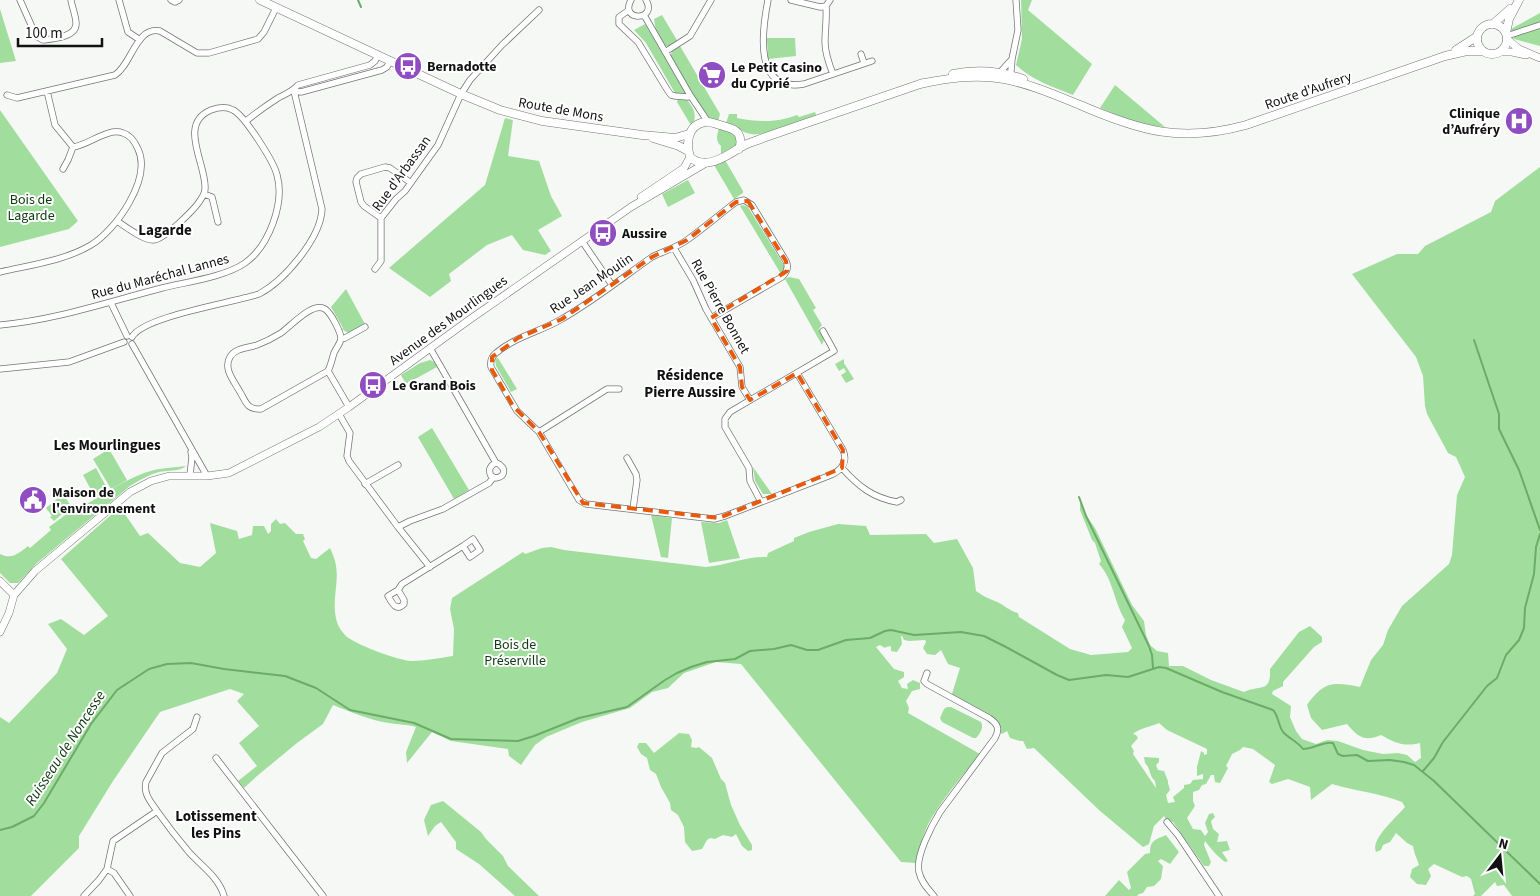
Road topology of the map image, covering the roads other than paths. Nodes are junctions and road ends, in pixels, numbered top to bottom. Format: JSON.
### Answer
{"nodes":[{"id":1,"x":20,"y":0,"type":"edge"},
{"id":2,"x":70,"y":0,"type":"edge"},
{"id":3,"x":119,"y":0,"type":"edge"},
{"id":4,"x":171,"y":0,"type":"edge"},
{"id":5,"x":179,"y":0,"type":"edge"},
{"id":6,"x":260,"y":0,"type":"edge"},
{"id":7,"x":631,"y":0,"type":"edge"},
{"id":8,"x":646,"y":0,"type":"edge"},
{"id":9,"x":711,"y":0,"type":"edge"},
{"id":10,"x":768,"y":0,"type":"edge"},
{"id":11,"x":791,"y":0,"type":"edge"},
{"id":12,"x":830,"y":0,"type":"edge"},
{"id":13,"x":1016,"y":0,"type":"edge"},
{"id":14,"x":1519,"y":0,"type":"edge"},
{"id":15,"x":826,"y":6,"type":"junction"},
{"id":16,"x":276,"y":8,"type":"junction"},
{"id":17,"x":539,"y":10,"type":"dead end"},
{"id":18,"x":629,"y":10,"type":"junction"},
{"id":19,"x":644,"y":16,"type":"junction"},
{"id":20,"x":1493,"y":24,"type":"junction"},
{"id":21,"x":1540,"y":25,"type":"edge"},
{"id":22,"x":1506,"y":36,"type":"junction"},
{"id":23,"x":1476,"y":37,"type":"junction"},
{"id":24,"x":140,"y":40,"type":"junction"},
{"id":25,"x":1482,"y":51,"type":"junction"},
{"id":26,"x":665,"y":52,"type":"junction"},
{"id":27,"x":1500,"y":52,"type":"junction"},
{"id":28,"x":861,"y":54,"type":"dead end"},
{"id":29,"x":378,"y":55,"type":"junction"},
{"id":30,"x":1445,"y":56,"type":"junction"},
{"id":31,"x":1538,"y":57,"type":"edge"},
{"id":32,"x":1012,"y":59,"type":"junction"},
{"id":33,"x":390,"y":61,"type":"junction"},
{"id":34,"x":872,"y":61,"type":"dead end"},
{"id":35,"x":864,"y":63,"type":"junction"},
{"id":36,"x":833,"y":74,"type":"junction"},
{"id":37,"x":1005,"y":76,"type":"junction"},
{"id":38,"x":47,"y":91,"type":"junction"},
{"id":39,"x":294,"y":91,"type":"junction"},
{"id":40,"x":461,"y":94,"type":"junction"},
{"id":41,"x":7,"y":95,"type":"dead end"},
{"id":42,"x":690,"y":95,"type":"junction"},
{"id":43,"x":696,"y":104,"type":"junction"},
{"id":44,"x":246,"y":121,"type":"junction"},
{"id":45,"x":708,"y":122,"type":"junction"},
{"id":46,"x":696,"y":126,"type":"junction"},
{"id":47,"x":689,"y":134,"type":"junction"},
{"id":48,"x":738,"y":134,"type":"junction"},
{"id":49,"x":642,"y":135,"type":"junction"},
{"id":50,"x":763,"y":138,"type":"junction"},
{"id":51,"x":73,"y":147,"type":"junction"},
{"id":52,"x":739,"y":148,"type":"junction"},
{"id":53,"x":689,"y":154,"type":"junction"},
{"id":54,"x":706,"y":163,"type":"junction"},
{"id":55,"x":63,"y":169,"type":"dead end"},
{"id":56,"x":410,"y":184,"type":"junction"},
{"id":57,"x":204,"y":194,"type":"junction"},
{"id":58,"x":631,"y":207,"type":"junction"},
{"id":59,"x":381,"y":218,"type":"junction"},
{"id":60,"x":117,"y":221,"type":"junction"},
{"id":61,"x":218,"y":222,"type":"dead end"},
{"id":62,"x":582,"y":241,"type":"junction"},
{"id":63,"x":674,"y":248,"type":"junction"},
{"id":64,"x":375,"y":269,"type":"dead end"},
{"id":65,"x":0,"y":272,"type":"edge"},
{"id":66,"x":612,"y":285,"type":"junction"},
{"id":67,"x":111,"y":303,"type":"junction"},
{"id":68,"x":711,"y":318,"type":"junction"},
{"id":69,"x":0,"y":325,"type":"edge"},
{"id":70,"x":365,"y":327,"type":"dead end"},
{"id":71,"x":823,"y":331,"type":"dead end"},
{"id":72,"x":130,"y":336,"type":"junction"},
{"id":73,"x":341,"y":339,"type":"junction"},
{"id":74,"x":124,"y":342,"type":"junction"},
{"id":75,"x":132,"y":344,"type":"junction"},
{"id":76,"x":430,"y":348,"type":"junction"},
{"id":77,"x":0,"y":369,"type":"edge"},
{"id":78,"x":328,"y":371,"type":"junction"},
{"id":79,"x":797,"y":372,"type":"junction"},
{"id":80,"x":620,"y":389,"type":"dead end"},
{"id":81,"x":750,"y":400,"type":"junction"},
{"id":82,"x":349,"y":407,"type":"junction"},
{"id":83,"x":339,"y":414,"type":"junction"},
{"id":84,"x":538,"y":432,"type":"junction"},
{"id":85,"x":190,"y":447,"type":"junction"},
{"id":86,"x":627,"y":458,"type":"dead end"},
{"id":87,"x":496,"y":463,"type":"junction"},
{"id":88,"x":398,"y":465,"type":"dead end"},
{"id":89,"x":842,"y":468,"type":"junction"},
{"id":90,"x":190,"y":475,"type":"junction"},
{"id":91,"x":208,"y":476,"type":"junction"},
{"id":92,"x":494,"y":478,"type":"junction"},
{"id":93,"x":365,"y":484,"type":"junction"},
{"id":94,"x":901,"y":500,"type":"dead end"},
{"id":95,"x":761,"y":502,"type":"junction"},
{"id":96,"x":633,"y":509,"type":"junction"},
{"id":97,"x":398,"y":527,"type":"junction"},
{"id":98,"x":463,"y":546,"type":"dead end"},
{"id":99,"x":430,"y":567,"type":"junction"},
{"id":100,"x":0,"y":581,"type":"edge"},
{"id":101,"x":0,"y":587,"type":"edge"},
{"id":102,"x":398,"y":590,"type":"dead end"},
{"id":103,"x":12,"y":598,"type":"junction"},
{"id":104,"x":0,"y":632,"type":"edge"},
{"id":105,"x":927,"y":673,"type":"dead end"},
{"id":106,"x":197,"y":717,"type":"dead end"},
{"id":107,"x":216,"y":758,"type":"dead end"},
{"id":108,"x":158,"y":811,"type":"junction"},
{"id":109,"x":1167,"y":822,"type":"dead end"},
{"id":110,"x":107,"y":869,"type":"junction"},
{"id":111,"x":84,"y":896,"type":"edge"},
{"id":112,"x":130,"y":896,"type":"edge"},
{"id":113,"x":224,"y":896,"type":"edge"},
{"id":114,"x":323,"y":896,"type":"edge"},
{"id":115,"x":934,"y":896,"type":"edge"},
{"id":116,"x":1219,"y":896,"type":"edge"}],
"edges":[{"from":1,"to":2,"type":"street"},
{"from":3,"to":24,"type":"street"},
{"from":4,"to":5,"type":"street"},
{"from":6,"to":16,"type":"main road","name":"Route de Mons"},
{"from":7,"to":18,"type":"street"},
{"from":8,"to":19,"type":"street"},
{"from":9,"to":26,"type":"street"},
{"from":10,"to":36,"type":"street"},
{"from":11,"to":15,"type":"street"},
{"from":12,"to":15,"type":"street"},
{"from":13,"to":32,"type":"street"},
{"from":14,"to":20,"type":"main road"},
{"from":14,"to":22,"type":"main road"},
{"from":15,"to":36,"type":"street"},
{"from":16,"to":24,"type":"street"},
{"from":16,"to":29,"type":"main road","name":"Route de Mons"},
{"from":17,"to":40,"type":"street","name":"Rue d'Arbassan"},
{"from":18,"to":19,"type":"street"},
{"from":18,"to":42,"type":"street"},
{"from":19,"to":26,"type":"street"},
{"from":20,"to":22,"type":"main road"},
{"from":20,"to":23,"type":"main road"},
{"from":21,"to":22,"type":"street"},
{"from":22,"to":27,"type":"main road"},
{"from":22,"to":31,"type":"street"},
{"from":23,"to":25,"type":"main road"},
{"from":23,"to":30,"type":"main road","name":"Route d'Aufrery"},
{"from":24,"to":38,"type":"street"},
{"from":25,"to":27,"type":"main road"},
{"from":25,"to":30,"type":"main road","name":"Route d'Aufrery"},
{"from":26,"to":42,"type":"street"},
{"from":27,"to":31,"type":"street"},
{"from":28,"to":35,"type":"street"},
{"from":29,"to":33,"type":"main road","name":"Route de Mons"},
{"from":29,"to":39,"type":"street"},
{"from":30,"to":37,"type":"main road","name":"Route d'Aufrery"},
{"from":32,"to":37,"type":"street"},
{"from":32,"to":37,"type":"street"},
{"from":33,"to":39,"type":"street"},
{"from":33,"to":40,"type":"main road","name":"Route de Mons"},
{"from":34,"to":35,"type":"street"},
{"from":35,"to":36,"type":"street"},
{"from":37,"to":50,"type":"main road"},
{"from":38,"to":41,"type":"street"},
{"from":38,"to":51,"type":"street"},
{"from":39,"to":44,"type":"street"},
{"from":39,"to":72,"type":"street"},
{"from":40,"to":49,"type":"main road","name":"Route de Mons"},
{"from":40,"to":56,"type":"street","name":"Rue d'Arbassan"},
{"from":42,"to":43,"type":"street"},
{"from":43,"to":45,"type":"street"},
{"from":43,"to":46,"type":"street"},
{"from":44,"to":57,"type":"street","name":"Rue du Maréchal Lannes"},
{"from":44,"to":67,"type":"street","name":"Rue du Maréchal Lannes"},
{"from":45,"to":46,"type":"main road"},
{"from":45,"to":48,"type":"main road"},
{"from":46,"to":47,"type":"main road"},
{"from":47,"to":49,"type":"main road","name":"Route de Mons"},
{"from":47,"to":53,"type":"main road"},
{"from":48,"to":50,"type":"main road"},
{"from":48,"to":52,"type":"main road"},
{"from":49,"to":53,"type":"main road","name":"Route de Mons"},
{"from":50,"to":52,"type":"main road"},
{"from":51,"to":55,"type":"street"},
{"from":51,"to":60,"type":"street"},
{"from":52,"to":54,"type":"main road"},
{"from":53,"to":54,"type":"main road"},
{"from":53,"to":58,"type":"street","name":"Avenue des Mourlingues"},
{"from":54,"to":58,"type":"street","name":"Avenue des Mourlingues"},
{"from":56,"to":59,"type":"street","name":"Rue d'Arbassan"},
{"from":56,"to":59,"type":"street"},
{"from":57,"to":60,"type":"street"},
{"from":57,"to":61,"type":"street","name":"Rue du Maréchal Lannes"},
{"from":58,"to":62,"type":"street","name":"Avenue des Mourlingues"},
{"from":59,"to":64,"type":"street","name":"Rue d'Arbassan"},
{"from":60,"to":65,"type":"street"},
{"from":62,"to":66,"type":"street"},
{"from":62,"to":76,"type":"street","name":"Avenue des Mourlingues"},
{"from":63,"to":66,"type":"street","name":"Rue Jean Moulin"},
{"from":63,"to":68,"type":"street","name":"Rue Pierre Bonnet"},
{"from":63,"to":68,"type":"street","name":"Rue Jean Moulin"},
{"from":66,"to":84,"type":"street","name":"Rue Jean Moulin"},
{"from":67,"to":69,"type":"street","name":"Rue du Maréchal Lannes"},
{"from":67,"to":72,"type":"street"},
{"from":68,"to":81,"type":"street","name":"Rue Pierre Bonnet"},
{"from":70,"to":73,"type":"street"},
{"from":71,"to":79,"type":"street"},
{"from":72,"to":74,"type":"street"},
{"from":72,"to":75,"type":"street"},
{"from":73,"to":78,"type":"street"},
{"from":73,"to":78,"type":"street"},
{"from":74,"to":75,"type":"street"},
{"from":74,"to":77,"type":"street"},
{"from":75,"to":85,"type":"street"},
{"from":76,"to":82,"type":"street","name":"Avenue des Mourlingues"},
{"from":76,"to":87,"type":"street"},
{"from":78,"to":82,"type":"street"},
{"from":79,"to":81,"type":"street"},
{"from":79,"to":89,"type":"street"},
{"from":80,"to":84,"type":"street"},
{"from":81,"to":95,"type":"street"},
{"from":82,"to":83,"type":"street","name":"Avenue des Mourlingues"},
{"from":83,"to":91,"type":"street","name":"Avenue des Mourlingues"},
{"from":83,"to":93,"type":"street"},
{"from":84,"to":96,"type":"street","name":"Rue Jean Moulin"},
{"from":85,"to":90,"type":"street"},
{"from":85,"to":91,"type":"street"},
{"from":86,"to":96,"type":"street"},
{"from":87,"to":92,"type":"street"},
{"from":87,"to":92,"type":"street"},
{"from":88,"to":93,"type":"street"},
{"from":89,"to":94,"type":"street"},
{"from":89,"to":95,"type":"street","name":"Rue Jean Moulin"},
{"from":90,"to":91,"type":"street","name":"Avenue des Mourlingues"},
{"from":90,"to":103,"type":"street","name":"Avenue des Mourlingues"},
{"from":92,"to":97,"type":"street"},
{"from":93,"to":97,"type":"street"},
{"from":95,"to":96,"type":"street","name":"Rue Jean Moulin"},
{"from":97,"to":99,"type":"street"},
{"from":98,"to":99,"type":"street"},
{"from":99,"to":102,"type":"street"},
{"from":100,"to":103,"type":"street"},
{"from":101,"to":103,"type":"street"},
{"from":103,"to":104,"type":"street"},
{"from":105,"to":115,"type":"street"},
{"from":106,"to":108,"type":"street"},
{"from":107,"to":114,"type":"street"},
{"from":108,"to":110,"type":"street"},
{"from":108,"to":113,"type":"street"},
{"from":109,"to":116,"type":"street"},
{"from":110,"to":111,"type":"street"},
{"from":110,"to":112,"type":"street"}]}
